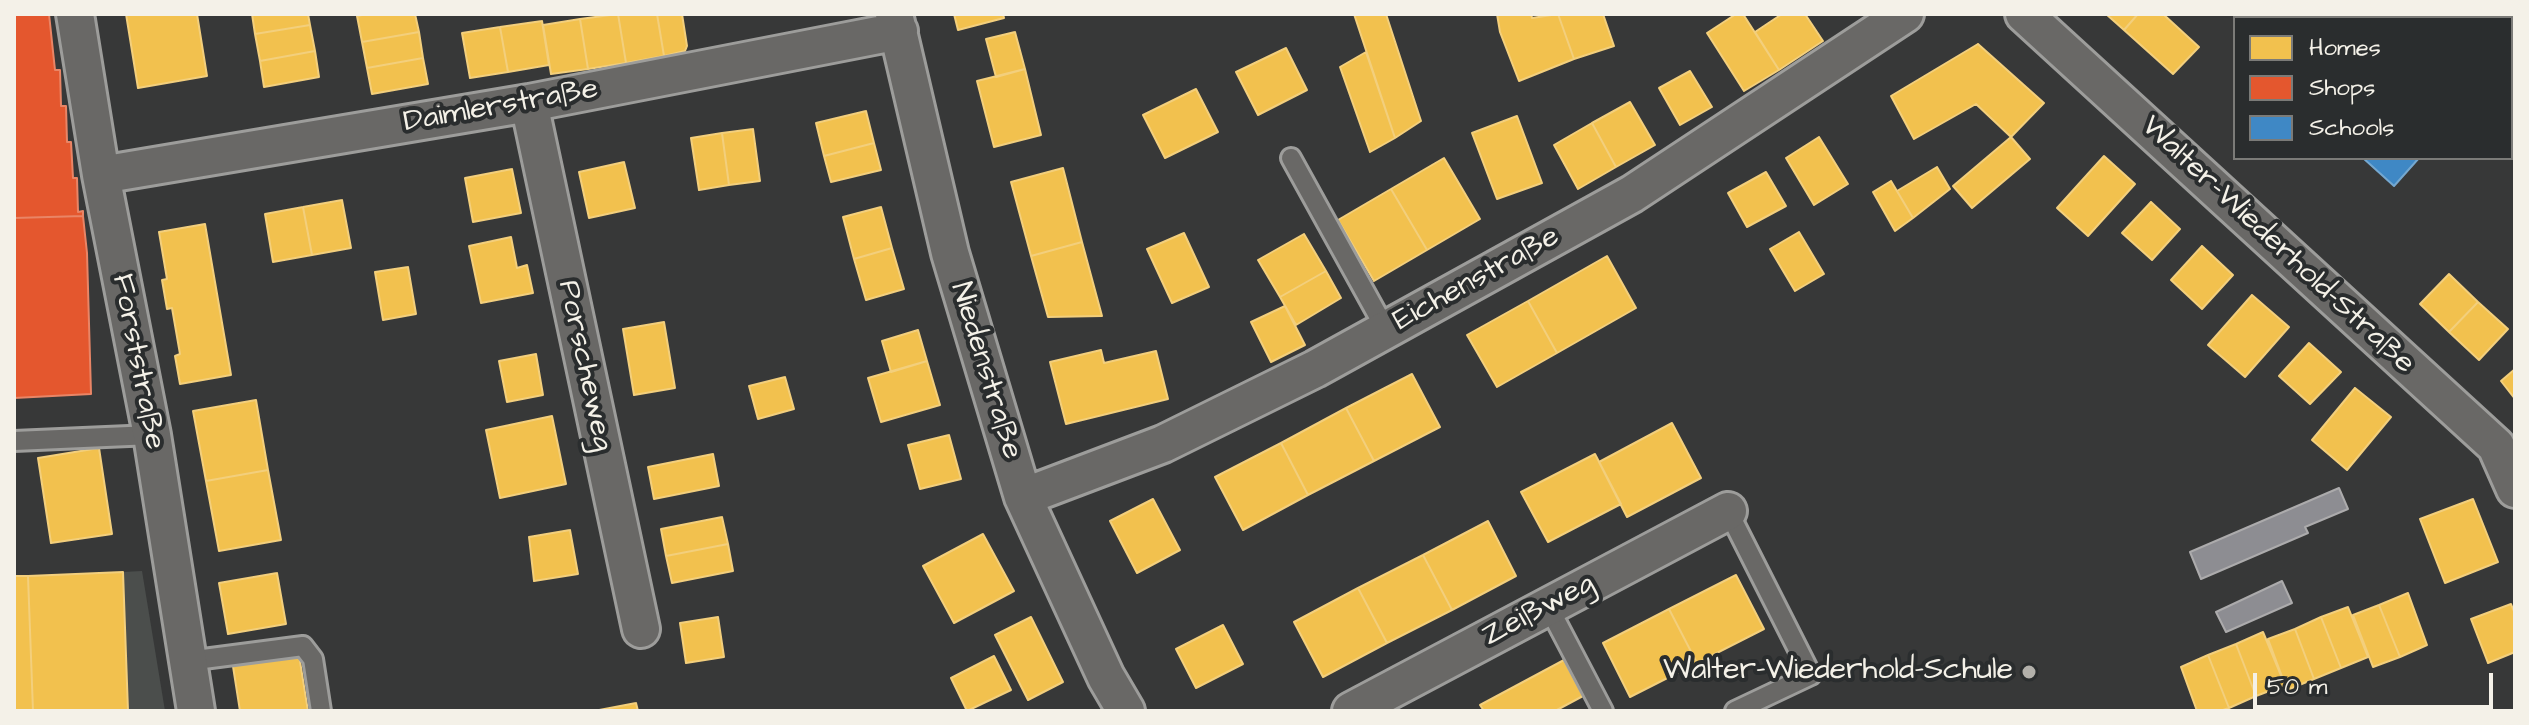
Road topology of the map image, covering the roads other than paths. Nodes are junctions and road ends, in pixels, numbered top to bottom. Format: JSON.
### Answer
{"nodes":[{"id":1,"x":75,"y":14,"type":"edge"},
{"id":2,"x":1905,"y":14,"type":"edge"},
{"id":3,"x":2024,"y":14,"type":"edge"},
{"id":4,"x":896,"y":22,"type":"edge"},
{"id":5,"x":529,"y":103,"type":"junction"},
{"id":6,"x":1291,"y":158,"type":"dead end"},
{"id":7,"x":101,"y":175,"type":"junction"},
{"id":8,"x":1386,"y":330,"type":"junction"},
{"id":9,"x":152,"y":435,"type":"junction"},
{"id":10,"x":14,"y":441,"type":"edge"},
{"id":11,"x":2515,"y":489,"type":"edge"},
{"id":12,"x":1023,"y":497,"type":"junction"},
{"id":13,"x":1728,"y":511,"type":"joint"},
{"id":14,"x":1548,"y":606,"type":"junction"},
{"id":15,"x":641,"y":629,"type":"dead end"},
{"id":16,"x":188,"y":661,"type":"junction"},
{"id":17,"x":196,"y":711,"type":"edge"},
{"id":18,"x":321,"y":711,"type":"edge"},
{"id":19,"x":1126,"y":711,"type":"edge"},
{"id":20,"x":1351,"y":711,"type":"edge"},
{"id":21,"x":1603,"y":711,"type":"edge"},
{"id":22,"x":1735,"y":711,"type":"edge"}],
"edges":[{"from":1,"to":7,"type":"street","name":"Forststraße"},
{"from":2,"to":8,"type":"street","name":"Eichenstraße"},
{"from":3,"to":11,"type":"street","name":"Walter-Wiederhold-Straße"},
{"from":4,"to":5,"type":"street","name":"Daimlerstraße"},
{"from":4,"to":12,"type":"street","name":"Niedenstraße"},
{"from":5,"to":7,"type":"street","name":"Daimlerstraße"},
{"from":5,"to":15,"type":"street","name":"Porscheweg"},
{"from":6,"to":8,"type":"lane"},
{"from":7,"to":9,"type":"street","name":"Forststraße"},
{"from":8,"to":12,"type":"street","name":"Eichenstraße"},
{"from":9,"to":10,"type":"lane"},
{"from":9,"to":16,"type":"street","name":"Forststraße"},
{"from":12,"to":19,"type":"street","name":"Niedenstraße"},
{"from":13,"to":14,"type":"street","name":"Zeißweg"},
{"from":13,"to":22,"type":"lane"},
{"from":14,"to":20,"type":"street","name":"Zeißweg"},
{"from":14,"to":21,"type":"lane"},
{"from":16,"to":17,"type":"street","name":"Forststraße"},
{"from":16,"to":18,"type":"lane"}]}
